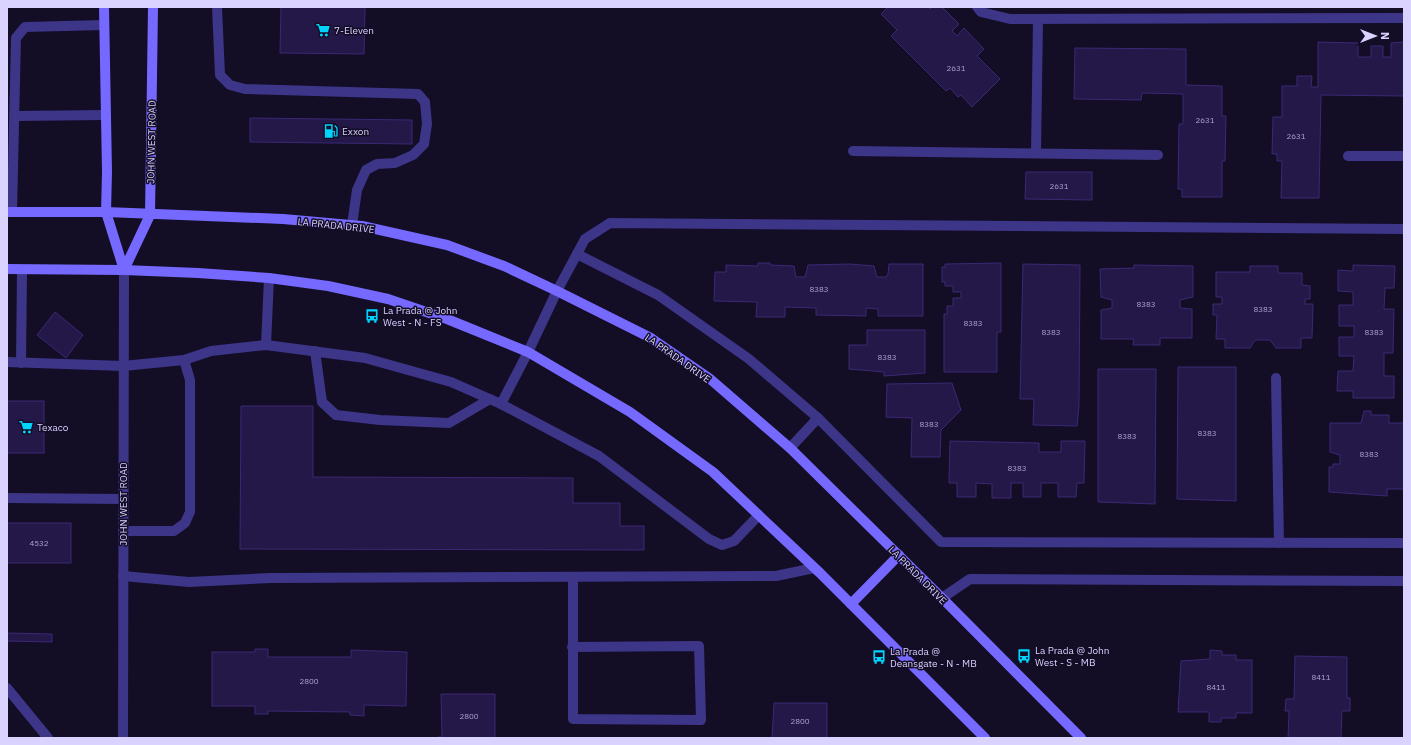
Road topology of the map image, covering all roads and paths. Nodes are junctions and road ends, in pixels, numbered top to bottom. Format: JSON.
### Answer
{"nodes":[{"id":1,"x":104,"y":7,"type":"edge"},
{"id":2,"x":153,"y":7,"type":"edge"},
{"id":3,"x":218,"y":7,"type":"edge"},
{"id":4,"x":977,"y":7,"type":"edge"},
{"id":5,"x":1404,"y":18,"type":"edge"},
{"id":6,"x":1038,"y":19,"type":"junction"},
{"id":7,"x":104,"y":25,"type":"junction"},
{"id":8,"x":12,"y":111,"type":"edge"},
{"id":9,"x":106,"y":115,"type":"junction"},
{"id":10,"x":853,"y":151,"type":"dead end"},
{"id":11,"x":1036,"y":153,"type":"junction"},
{"id":12,"x":1158,"y":155,"type":"dead end"},
{"id":13,"x":1348,"y":156,"type":"dead end"},
{"id":14,"x":1404,"y":156,"type":"edge"},
{"id":15,"x":10,"y":163,"type":"edge"},
{"id":16,"x":9,"y":212,"type":"edge"},
{"id":17,"x":106,"y":212,"type":"junction"},
{"id":18,"x":150,"y":215,"type":"junction"},
{"id":19,"x":352,"y":225,"type":"junction"},
{"id":20,"x":1404,"y":229,"type":"edge"},
{"id":21,"x":577,"y":254,"type":"junction"},
{"id":22,"x":7,"y":270,"type":"edge"},
{"id":23,"x":22,"y":270,"type":"junction"},
{"id":24,"x":124,"y":270,"type":"junction"},
{"id":25,"x":269,"y":278,"type":"junction"},
{"id":26,"x":557,"y":291,"type":"junction"},
{"id":27,"x":266,"y":344,"type":"junction"},
{"id":28,"x":315,"y":351,"type":"junction"},
{"id":29,"x":528,"y":352,"type":"junction"},
{"id":30,"x":184,"y":360,"type":"junction"},
{"id":31,"x":7,"y":362,"type":"edge"},
{"id":32,"x":21,"y":363,"type":"junction"},
{"id":33,"x":123,"y":366,"type":"junction"},
{"id":34,"x":1276,"y":378,"type":"dead end"},
{"id":35,"x":490,"y":399,"type":"junction"},
{"id":36,"x":501,"y":404,"type":"junction"},
{"id":37,"x":818,"y":418,"type":"junction"},
{"id":38,"x":790,"y":448,"type":"junction"},
{"id":39,"x":7,"y":498,"type":"edge"},
{"id":40,"x":123,"y":499,"type":"junction"},
{"id":41,"x":759,"y":515,"type":"junction"},
{"id":42,"x":123,"y":531,"type":"junction"},
{"id":43,"x":1279,"y":544,"type":"junction"},
{"id":44,"x":1404,"y":544,"type":"edge"},
{"id":45,"x":899,"y":555,"type":"junction"},
{"id":46,"x":814,"y":568,"type":"junction"},
{"id":47,"x":123,"y":576,"type":"junction"},
{"id":48,"x":572,"y":577,"type":"junction"},
{"id":49,"x":1404,"y":581,"type":"edge"},
{"id":50,"x":942,"y":598,"type":"junction"},
{"id":51,"x":851,"y":604,"type":"junction"},
{"id":52,"x":572,"y":647,"type":"junction"},
{"id":53,"x":7,"y":688,"type":"edge"},
{"id":54,"x":48,"y":738,"type":"edge"},
{"id":55,"x":123,"y":738,"type":"edge"},
{"id":56,"x":985,"y":738,"type":"edge"},
{"id":57,"x":1081,"y":738,"type":"edge"}],
"edges":[{"from":1,"to":7,"type":"main road","name":"JOHN WEST ROAD"},
{"from":2,"to":18,"type":"main road","name":"JOHN WEST ROAD"},
{"from":3,"to":19,"type":"street"},
{"from":4,"to":6,"type":"street"},
{"from":5,"to":6,"type":"street"},
{"from":6,"to":11,"type":"street"},
{"from":7,"to":8,"type":"street"},
{"from":7,"to":9,"type":"main road","name":"JOHN WEST ROAD"},
{"from":8,"to":9,"type":"street"},
{"from":8,"to":15,"type":"street"},
{"from":9,"to":17,"type":"main road","name":"JOHN WEST ROAD"},
{"from":10,"to":11,"type":"street"},
{"from":11,"to":12,"type":"street"},
{"from":13,"to":14,"type":"street"},
{"from":15,"to":16,"type":"street"},
{"from":16,"to":17,"type":"main road","name":"LA PRADA DRIVE"},
{"from":17,"to":18,"type":"main road","name":"LA PRADA DRIVE"},
{"from":17,"to":24,"type":"main road","name":"JOHN WEST ROAD"},
{"from":18,"to":19,"type":"main road","name":"LA PRADA DRIVE"},
{"from":18,"to":24,"type":"main road","name":"JOHN WEST ROAD"},
{"from":19,"to":26,"type":"main road","name":"LA PRADA DRIVE"},
{"from":20,"to":21,"type":"street"},
{"from":21,"to":26,"type":"street"},
{"from":21,"to":37,"type":"street"},
{"from":22,"to":23,"type":"main road"},
{"from":23,"to":24,"type":"main road"},
{"from":23,"to":32,"type":"street"},
{"from":24,"to":25,"type":"main road"},
{"from":24,"to":33,"type":"street","name":"JOHN WEST ROAD"},
{"from":25,"to":27,"type":"street"},
{"from":25,"to":29,"type":"main road"},
{"from":26,"to":29,"type":"street"},
{"from":26,"to":38,"type":"main road","name":"LA PRADA DRIVE"},
{"from":27,"to":28,"type":"street"},
{"from":27,"to":30,"type":"street"},
{"from":28,"to":35,"type":"street"},
{"from":28,"to":35,"type":"street"},
{"from":29,"to":36,"type":"street"},
{"from":29,"to":41,"type":"main road"},
{"from":30,"to":33,"type":"street"},
{"from":30,"to":42,"type":"street"},
{"from":31,"to":32,"type":"street"},
{"from":32,"to":33,"type":"street"},
{"from":33,"to":40,"type":"street","name":"JOHN WEST ROAD"},
{"from":34,"to":43,"type":"street"},
{"from":35,"to":36,"type":"street"},
{"from":36,"to":41,"type":"street"},
{"from":37,"to":38,"type":"street"},
{"from":37,"to":43,"type":"street"},
{"from":38,"to":45,"type":"main road","name":"LA PRADA DRIVE"},
{"from":39,"to":40,"type":"street"},
{"from":40,"to":42,"type":"street","name":"JOHN WEST ROAD"},
{"from":41,"to":46,"type":"main road"},
{"from":42,"to":47,"type":"street","name":"JOHN WEST ROAD"},
{"from":43,"to":44,"type":"street"},
{"from":45,"to":50,"type":"main road","name":"LA PRADA DRIVE"},
{"from":45,"to":51,"type":"main road"},
{"from":46,"to":48,"type":"street"},
{"from":46,"to":51,"type":"main road"},
{"from":47,"to":48,"type":"street"},
{"from":47,"to":55,"type":"street","name":"JOHN WEST ROAD"},
{"from":48,"to":52,"type":"street"},
{"from":49,"to":50,"type":"street"},
{"from":50,"to":57,"type":"main road","name":"LA PRADA DRIVE"},
{"from":51,"to":56,"type":"main road"},
{"from":52,"to":52,"type":"street"},
{"from":53,"to":54,"type":"street"}]}
